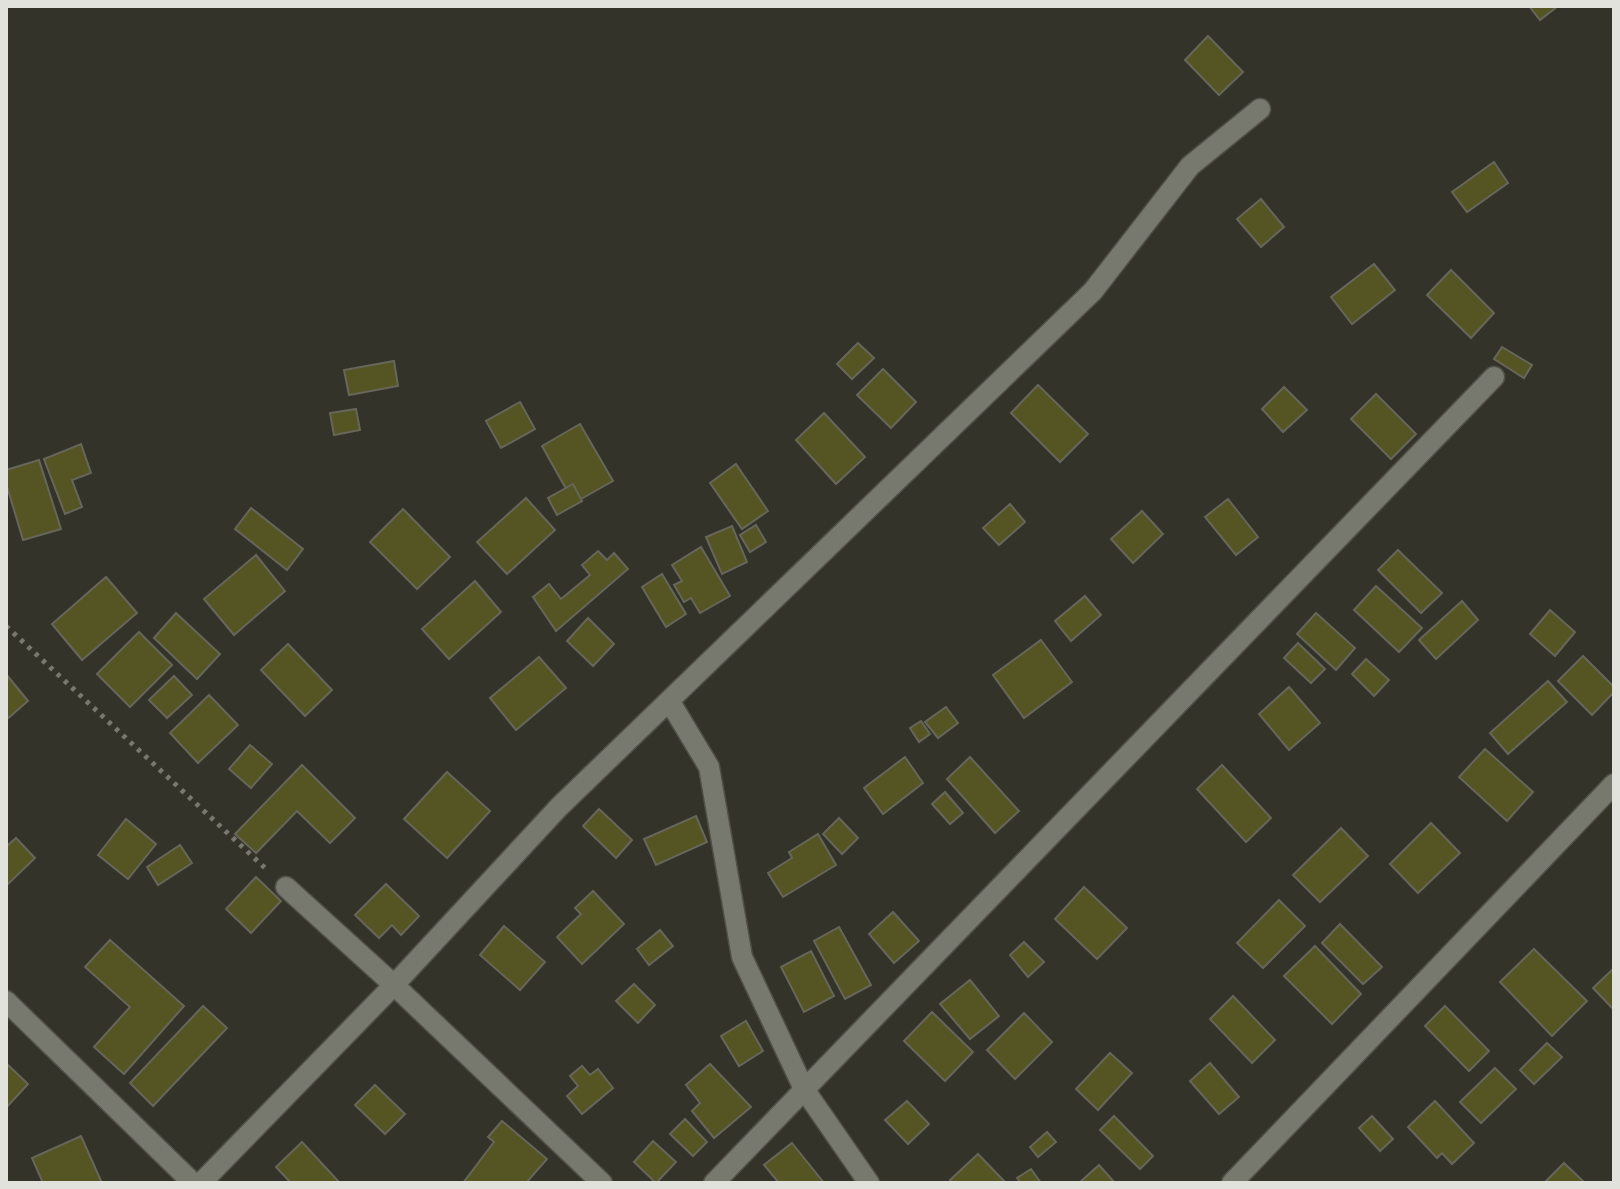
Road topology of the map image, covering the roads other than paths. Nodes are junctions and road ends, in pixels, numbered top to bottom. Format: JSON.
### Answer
{"nodes":[{"id":1,"x":1260,"y":109,"type":"dead end"},
{"id":2,"x":1494,"y":377,"type":"dead end"},
{"id":3,"x":670,"y":702,"type":"junction"},
{"id":4,"x":1614,"y":784,"type":"edge"},
{"id":5,"x":286,"y":887,"type":"road end"},
{"id":6,"x":394,"y":985,"type":"junction"},
{"id":7,"x":6,"y":1001,"type":"edge"},
{"id":8,"x":804,"y":1089,"type":"junction"},
{"id":9,"x":193,"y":1183,"type":"edge"},
{"id":10,"x":201,"y":1183,"type":"edge"},
{"id":11,"x":602,"y":1183,"type":"edge"},
{"id":12,"x":714,"y":1183,"type":"edge"},
{"id":13,"x":869,"y":1183,"type":"edge"},
{"id":14,"x":1232,"y":1183,"type":"edge"}],
"edges":[{"from":1,"to":3,"type":"street"},
{"from":2,"to":8,"type":"street"},
{"from":3,"to":6,"type":"street"},
{"from":3,"to":8,"type":"street"},
{"from":4,"to":14,"type":"street"},
{"from":5,"to":6,"type":"street"},
{"from":6,"to":10,"type":"street"},
{"from":6,"to":11,"type":"street"},
{"from":7,"to":9,"type":"street"},
{"from":8,"to":12,"type":"street"},
{"from":8,"to":13,"type":"street"}]}
